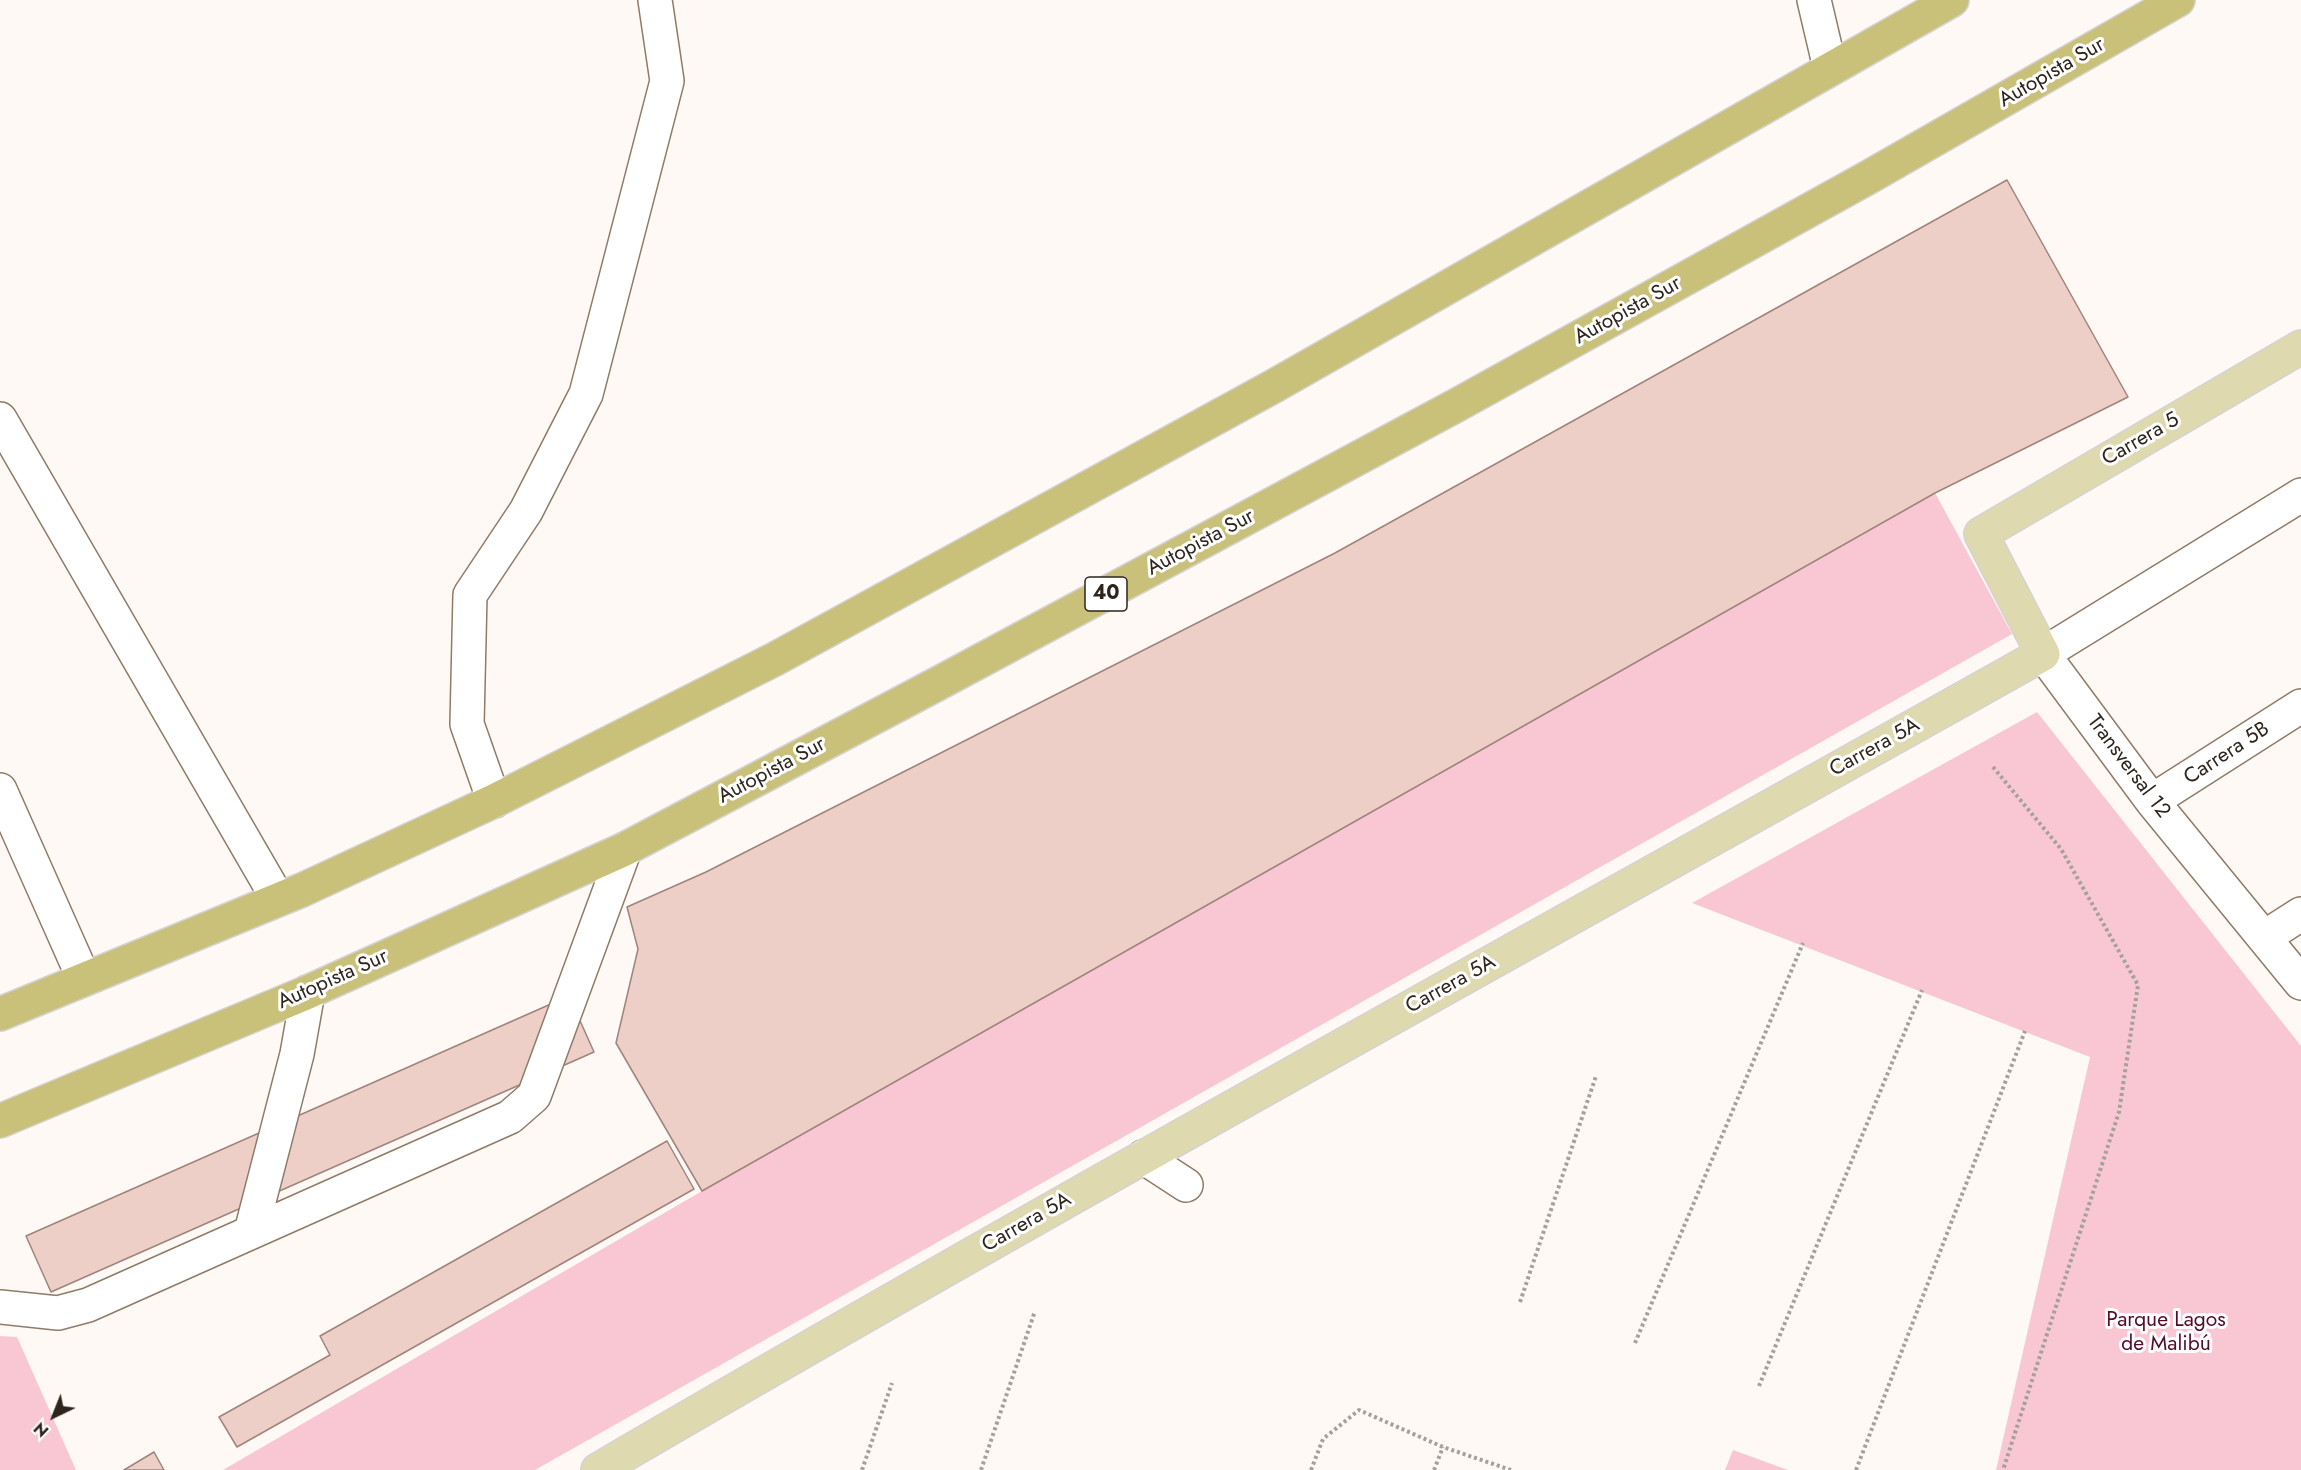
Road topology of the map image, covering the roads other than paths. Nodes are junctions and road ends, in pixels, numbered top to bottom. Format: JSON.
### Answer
{"nodes":[{"id":1,"x":656,"y":0,"type":"edge"},
{"id":2,"x":1814,"y":0,"type":"edge"},
{"id":3,"x":1952,"y":0,"type":"edge"},
{"id":4,"x":2178,"y":0,"type":"edge"},
{"id":5,"x":1830,"y":68,"type":"junction"},
{"id":6,"x":2301,"y":347,"type":"edge"},
{"id":7,"x":0,"y":418,"type":"edge"},
{"id":8,"x":2301,"y":495,"type":"edge"},
{"id":9,"x":1981,"y":534,"type":"joint"},
{"id":10,"x":2043,"y":654,"type":"junction"},
{"id":11,"x":2301,"y":706,"type":"edge"},
{"id":12,"x":0,"y":790,"type":"edge"},
{"id":13,"x":494,"y":801,"type":"junction"},
{"id":14,"x":2152,"y":801,"type":"junction"},
{"id":15,"x":626,"y":849,"type":"junction"},
{"id":16,"x":278,"y":899,"type":"junction"},
{"id":17,"x":2301,"y":914,"type":"edge"},
{"id":18,"x":2265,"y":937,"type":"junction"},
{"id":19,"x":84,"y":979,"type":"junction"},
{"id":20,"x":2301,"y":983,"type":"edge"},
{"id":21,"x":308,"y":992,"type":"junction"},
{"id":22,"x":0,"y":1014,"type":"edge"},
{"id":23,"x":0,"y":1121,"type":"edge"},
{"id":24,"x":1143,"y":1157,"type":"junction"},
{"id":25,"x":1186,"y":1185,"type":"dead end"},
{"id":26,"x":251,"y":1232,"type":"junction"},
{"id":27,"x":0,"y":1307,"type":"edge"},
{"id":28,"x":598,"y":1470,"type":"edge"}],
"edges":[{"from":1,"to":13,"type":"street"},
{"from":2,"to":5,"type":"street"},
{"from":3,"to":5,"type":"highway"},
{"from":4,"to":15,"type":"highway","name":"Autopista Sur","number":"40"},
{"from":5,"to":13,"type":"highway"},
{"from":6,"to":9,"type":"main road","name":"Carrera 5"},
{"from":7,"to":16,"type":"street"},
{"from":8,"to":10,"type":"street","name":"Carrera 5A"},
{"from":9,"to":10,"type":"main road","name":"Transversal 12"},
{"from":10,"to":14,"type":"street","name":"Transversal 12"},
{"from":10,"to":24,"type":"main road","name":"Carrera 5A"},
{"from":11,"to":14,"type":"street","name":"Carrera 5B"},
{"from":12,"to":19,"type":"street"},
{"from":13,"to":16,"type":"highway"},
{"from":14,"to":18,"type":"street","name":"Transversal 12"},
{"from":15,"to":21,"type":"highway","name":"Autopista Sur","number":"40"},
{"from":15,"to":26,"type":"street"},
{"from":16,"to":19,"type":"highway"},
{"from":17,"to":18,"type":"street"},
{"from":18,"to":20,"type":"street","name":"Transversal 12"},
{"from":19,"to":22,"type":"highway"},
{"from":21,"to":23,"type":"highway","name":"Autopista Sur","number":"40"},
{"from":21,"to":26,"type":"street"},
{"from":24,"to":25,"type":"street"},
{"from":24,"to":28,"type":"main road","name":"Carrera 5A"},
{"from":26,"to":27,"type":"street"}]}
